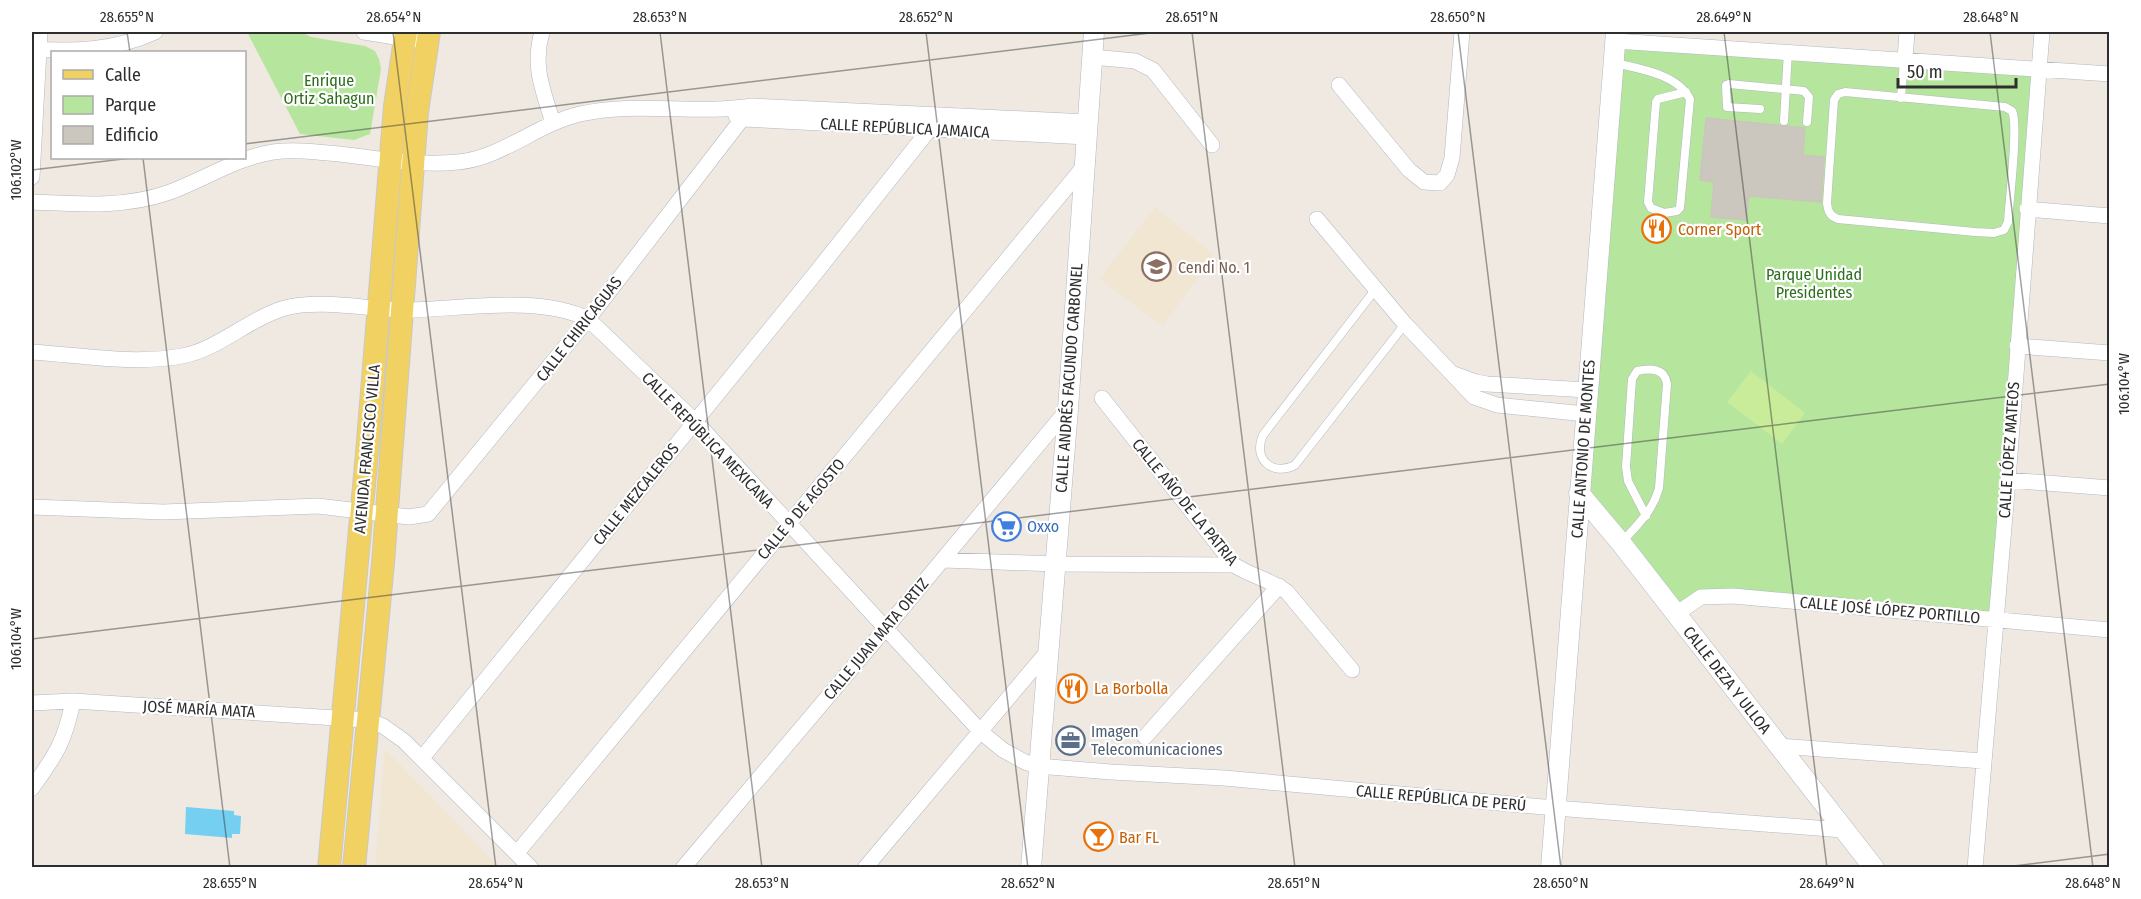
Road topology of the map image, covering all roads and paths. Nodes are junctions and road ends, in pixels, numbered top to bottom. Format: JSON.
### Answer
{"nodes":[{"id":1,"x":40,"y":32,"type":"edge"},
{"id":2,"x":155,"y":32,"type":"edge"},
{"id":3,"x":364,"y":32,"type":"edge"},
{"id":4,"x":542,"y":32,"type":"edge"},
{"id":5,"x":1094,"y":32,"type":"edge"},
{"id":6,"x":1462,"y":32,"type":"edge"},
{"id":7,"x":1907,"y":32,"type":"edge"},
{"id":8,"x":2042,"y":32,"type":"edge"},
{"id":9,"x":416,"y":36,"type":"edge"},
{"id":10,"x":1616,"y":36,"type":"edge"},
{"id":11,"x":35,"y":49,"type":"edge"},
{"id":12,"x":1788,"y":51,"type":"junction"},
{"id":13,"x":1092,"y":57,"type":"junction"},
{"id":14,"x":1905,"y":59,"type":"junction"},
{"id":15,"x":1613,"y":62,"type":"junction"},
{"id":16,"x":2039,"y":69,"type":"junction"},
{"id":17,"x":2109,"y":74,"type":"edge"},
{"id":18,"x":1339,"y":85,"type":"dead end"},
{"id":19,"x":1786,"y":89,"type":"junction"},
{"id":20,"x":1686,"y":92,"type":"junction"},
{"id":21,"x":1901,"y":98,"type":"junction"},
{"id":22,"x":752,"y":106,"type":"junction"},
{"id":23,"x":1760,"y":109,"type":"dead end"},
{"id":24,"x":725,"y":110,"type":"junction"},
{"id":25,"x":940,"y":116,"type":"junction"},
{"id":26,"x":743,"y":119,"type":"junction"},
{"id":27,"x":1784,"y":121,"type":"dead end"},
{"id":28,"x":1807,"y":122,"type":"dead end"},
{"id":29,"x":553,"y":123,"type":"junction"},
{"id":30,"x":930,"y":130,"type":"junction"},
{"id":31,"x":1087,"y":130,"type":"junction"},
{"id":32,"x":1212,"y":145,"type":"dead end"},
{"id":33,"x":402,"y":161,"type":"junction"},
{"id":34,"x":1085,"y":165,"type":"junction"},
{"id":35,"x":32,"y":177,"type":"edge"},
{"id":36,"x":32,"y":202,"type":"edge"},
{"id":37,"x":2027,"y":209,"type":"junction"},
{"id":38,"x":2109,"y":216,"type":"edge"},
{"id":39,"x":1317,"y":219,"type":"dead end"},
{"id":40,"x":1375,"y":290,"type":"junction"},
{"id":41,"x":390,"y":308,"type":"junction"},
{"id":42,"x":588,"y":319,"type":"junction"},
{"id":43,"x":1404,"y":324,"type":"junction"},
{"id":44,"x":2017,"y":346,"type":"junction"},
{"id":45,"x":32,"y":352,"type":"edge"},
{"id":46,"x":2109,"y":353,"type":"edge"},
{"id":47,"x":1450,"y":372,"type":"junction"},
{"id":48,"x":1587,"y":390,"type":"junction"},
{"id":49,"x":1102,"y":398,"type":"dead end"},
{"id":50,"x":1068,"y":409,"type":"junction"},
{"id":51,"x":1586,"y":414,"type":"junction"},
{"id":52,"x":695,"y":422,"type":"junction"},
{"id":53,"x":2008,"y":480,"type":"junction"},
{"id":54,"x":2109,"y":488,"type":"edge"},
{"id":55,"x":1579,"y":493,"type":"junction"},
{"id":56,"x":32,"y":507,"type":"edge"},
{"id":57,"x":362,"y":510,"type":"junction"},
{"id":58,"x":386,"y":514,"type":"junction"},
{"id":59,"x":1646,"y":516,"type":"junction"},
{"id":60,"x":788,"y":524,"type":"junction"},
{"id":61,"x":1621,"y":543,"type":"junction"},
{"id":62,"x":943,"y":560,"type":"junction"},
{"id":63,"x":1055,"y":564,"type":"junction"},
{"id":64,"x":1234,"y":565,"type":"junction"},
{"id":65,"x":1279,"y":586,"type":"junction"},
{"id":66,"x":1676,"y":614,"type":"junction"},
{"id":67,"x":1996,"y":620,"type":"junction"},
{"id":68,"x":885,"y":629,"type":"junction"},
{"id":69,"x":2109,"y":630,"type":"edge"},
{"id":70,"x":1048,"y":651,"type":"junction"},
{"id":71,"x":1352,"y":670,"type":"dead end"},
{"id":72,"x":73,"y":701,"type":"junction"},
{"id":73,"x":32,"y":703,"type":"edge"},
{"id":74,"x":343,"y":717,"type":"junction"},
{"id":75,"x":367,"y":720,"type":"junction"},
{"id":76,"x":981,"y":732,"type":"junction"},
{"id":77,"x":1145,"y":737,"type":"dead end"},
{"id":78,"x":1778,"y":747,"type":"junction"},
{"id":79,"x":422,"y":758,"type":"junction"},
{"id":80,"x":1983,"y":761,"type":"junction"},
{"id":81,"x":1038,"y":765,"type":"junction"},
{"id":82,"x":32,"y":788,"type":"edge"},
{"id":83,"x":1555,"y":808,"type":"junction"},
{"id":84,"x":1843,"y":830,"type":"junction"},
{"id":85,"x":518,"y":854,"type":"junction"},
{"id":86,"x":329,"y":867,"type":"edge"},
{"id":87,"x":354,"y":867,"type":"edge"},
{"id":88,"x":531,"y":867,"type":"edge"},
{"id":89,"x":683,"y":867,"type":"edge"},
{"id":90,"x":865,"y":867,"type":"edge"},
{"id":91,"x":1031,"y":867,"type":"edge"},
{"id":92,"x":1551,"y":867,"type":"edge"},
{"id":93,"x":1874,"y":867,"type":"edge"},
{"id":94,"x":1975,"y":867,"type":"edge"}],
"edges":[{"from":1,"to":11,"type":"street"},
{"from":2,"to":11,"type":"street"},
{"from":3,"to":9,"type":"street"},
{"from":4,"to":29,"type":"street"},
{"from":5,"to":13,"type":"main road","name":"CALLE ANDRÉS FACUNDO CARBONEL"},
{"from":6,"to":18,"type":"street"},
{"from":7,"to":14,"type":"street"},
{"from":8,"to":16,"type":"street","name":"CALLE LÓPEZ MATEOS"},
{"from":9,"to":33,"type":"main road","name":"AVENIDA FRANCISCO VILLA"},
{"from":10,"to":12,"type":"street"},
{"from":10,"to":15,"type":"main road","name":"CALLE ANTONIO DE MONTES"},
{"from":11,"to":35,"type":"street"},
{"from":12,"to":14,"type":"street"},
{"from":12,"to":19,"type":"lane"},
{"from":13,"to":31,"type":"main road","name":"CALLE ANDRÉS FACUNDO CARBONEL"},
{"from":13,"to":32,"type":"street"},
{"from":14,"to":16,"type":"street"},
{"from":14,"to":21,"type":"lane"},
{"from":15,"to":20,"type":"lane"},
{"from":15,"to":48,"type":"main road","name":"CALLE ANTONIO DE MONTES"},
{"from":16,"to":17,"type":"street"},
{"from":16,"to":37,"type":"street","name":"CALLE LÓPEZ MATEOS"},
{"from":19,"to":23,"type":"lane"},
{"from":19,"to":27,"type":"lane"},
{"from":19,"to":28,"type":"lane"},
{"from":20,"to":20,"type":"lane"},
{"from":21,"to":21,"type":"lane"},
{"from":22,"to":24,"type":"street","name":"CALLE REPÚBLICA JAMAICA"},
{"from":22,"to":25,"type":"street","name":"CALLE REPÚBLICA JAMAICA"},
{"from":22,"to":26,"type":"street","name":"CALLE CHIRICAGUAS"},
{"from":24,"to":26,"type":"street","name":"CALLE REPÚBLICA JAMAICA"},
{"from":24,"to":29,"type":"street","name":"CALLE REPÚBLICA JAMAICA"},
{"from":25,"to":30,"type":"street","name":"CALLE MEZCALEROS"},
{"from":25,"to":31,"type":"street","name":"CALLE REPÚBLICA JAMAICA"},
{"from":26,"to":30,"type":"street","name":"CALLE REPÚBLICA JAMAICA"},
{"from":26,"to":42,"type":"street","name":"CALLE CHIRICAGUAS"},
{"from":29,"to":33,"type":"street","name":"CALLE REPÚBLICA JAMAICA"},
{"from":30,"to":31,"type":"street","name":"CALLE REPÚBLICA JAMAICA"},
{"from":30,"to":52,"type":"street","name":"CALLE MEZCALEROS"},
{"from":31,"to":34,"type":"main road","name":"CALLE ANDRÉS FACUNDO CARBONEL"},
{"from":33,"to":36,"type":"street","name":"CALLE REPÚBLICA JAMAICA"},
{"from":33,"to":41,"type":"main road","name":"AVENIDA FRANCISCO VILLA"},
{"from":34,"to":50,"type":"main road","name":"CALLE ANDRÉS FACUNDO CARBONEL"},
{"from":34,"to":60,"type":"street","name":"CALLE 9 DE AGOSTO"},
{"from":37,"to":38,"type":"street"},
{"from":37,"to":44,"type":"street","name":"CALLE LÓPEZ MATEOS"},
{"from":39,"to":40,"type":"street"},
{"from":40,"to":43,"type":"street"},
{"from":40,"to":43,"type":"lane"},
{"from":41,"to":42,"type":"street","name":"CALLE REPÚBLICA MEXICANA"},
{"from":41,"to":45,"type":"street","name":"CALLE REPÚBLICA MEXICANA"},
{"from":41,"to":57,"type":"main road","name":"AVENIDA FRANCISCO VILLA"},
{"from":41,"to":58,"type":"main road","name":"AVENIDA FRANCISCO VILLA"},
{"from":42,"to":52,"type":"street","name":"CALLE REPÚBLICA MEXICANA"},
{"from":42,"to":58,"type":"street","name":"CALLE CHIRICAGUAS"},
{"from":43,"to":47,"type":"street"},
{"from":44,"to":46,"type":"street"},
{"from":44,"to":53,"type":"street","name":"CALLE LÓPEZ MATEOS"},
{"from":47,"to":48,"type":"street"},
{"from":47,"to":51,"type":"street"},
{"from":48,"to":51,"type":"main road","name":"CALLE ANTONIO DE MONTES"},
{"from":49,"to":64,"type":"street","name":"CALLE AÑO DE LA PATRIA"},
{"from":50,"to":62,"type":"street","name":"CALLE JUAN MATA ORTIZ"},
{"from":50,"to":63,"type":"main road","name":"CALLE ANDRÉS FACUNDO CARBONEL"},
{"from":51,"to":55,"type":"main road","name":"CALLE ANTONIO DE MONTES"},
{"from":52,"to":60,"type":"street","name":"CALLE REPÚBLICA MEXICANA"},
{"from":52,"to":79,"type":"street","name":"CALLE MEZCALEROS"},
{"from":53,"to":54,"type":"street"},
{"from":53,"to":67,"type":"street","name":"CALLE LÓPEZ MATEOS"},
{"from":55,"to":61,"type":"main road","name":"CALLE DEZA Y ULLOA"},
{"from":55,"to":83,"type":"main road","name":"CALLE ANTONIO DE MONTES"},
{"from":56,"to":57,"type":"street","name":"CALLE CHIRICAGUAS"},
{"from":57,"to":58,"type":"street","name":"CALLE CHIRICAGUAS"},
{"from":57,"to":74,"type":"main road","name":"AVENIDA FRANCISCO VILLA"},
{"from":58,"to":75,"type":"main road","name":"AVENIDA FRANCISCO VILLA"},
{"from":59,"to":59,"type":"lane"},
{"from":59,"to":61,"type":"lane"},
{"from":60,"to":68,"type":"street","name":"CALLE REPÚBLICA MEXICANA"},
{"from":60,"to":85,"type":"street","name":"CALLE 9 DE AGOSTO"},
{"from":61,"to":66,"type":"main road","name":"CALLE DEZA Y ULLOA"},
{"from":62,"to":63,"type":"street"},
{"from":62,"to":68,"type":"street","name":"CALLE JUAN MATA ORTIZ"},
{"from":63,"to":64,"type":"street"},
{"from":63,"to":70,"type":"main road","name":"CALLE ANDRÉS FACUNDO CARBONEL"},
{"from":64,"to":65,"type":"street","name":"CALLE AÑO DE LA PATRIA"},
{"from":65,"to":71,"type":"street","name":"CALLE AÑO DE LA PATRIA"},
{"from":65,"to":77,"type":"street"},
{"from":66,"to":67,"type":"street","name":"CALLE JOSÉ LÓPEZ PORTILLO"},
{"from":66,"to":78,"type":"main road","name":"CALLE DEZA Y ULLOA"},
{"from":67,"to":69,"type":"street","name":"CALLE JOSÉ LÓPEZ PORTILLO"},
{"from":67,"to":80,"type":"street","name":"CALLE LÓPEZ MATEOS"},
{"from":68,"to":76,"type":"street","name":"CALLE REPÚBLICA MEXICANA"},
{"from":68,"to":89,"type":"street","name":"CALLE JUAN MATA ORTIZ"},
{"from":70,"to":76,"type":"street"},
{"from":70,"to":81,"type":"main road","name":"CALLE ANDRÉS FACUNDO CARBONEL"},
{"from":72,"to":73,"type":"street","name":"JOSÉ MARÍA MATA"},
{"from":72,"to":74,"type":"street","name":"JOSÉ MARÍA MATA"},
{"from":72,"to":82,"type":"street"},
{"from":74,"to":75,"type":"street","name":"JOSÉ MARÍA MATA"},
{"from":74,"to":86,"type":"main road","name":"AVENIDA FRANCISCO VILLA"},
{"from":75,"to":79,"type":"street","name":"JOSÉ MARÍA MATA"},
{"from":75,"to":87,"type":"main road","name":"AVENIDA FRANCISCO VILLA"},
{"from":76,"to":81,"type":"street","name":"CALLE REPÚBLICA MEXICANA"},
{"from":76,"to":90,"type":"street"},
{"from":78,"to":80,"type":"street"},
{"from":78,"to":84,"type":"main road","name":"CALLE DEZA Y ULLOA"},
{"from":79,"to":85,"type":"street","name":"JOSÉ MARÍA MATA"},
{"from":80,"to":94,"type":"street","name":"CALLE LÓPEZ MATEOS"},
{"from":81,"to":83,"type":"street","name":"CALLE REPÚBLICA DE PERÚ"},
{"from":81,"to":91,"type":"main road","name":"CALLE ANDRÉS FACUNDO CARBONEL"},
{"from":83,"to":84,"type":"street","name":"CALLE REPÚBLICA DE PERÚ"},
{"from":83,"to":92,"type":"main road","name":"CALLE ANTONIO DE MONTES"},
{"from":84,"to":93,"type":"main road","name":"CALLE DEZA Y ULLOA"},
{"from":85,"to":88,"type":"street","name":"JOSÉ MARÍA MATA"}]}
